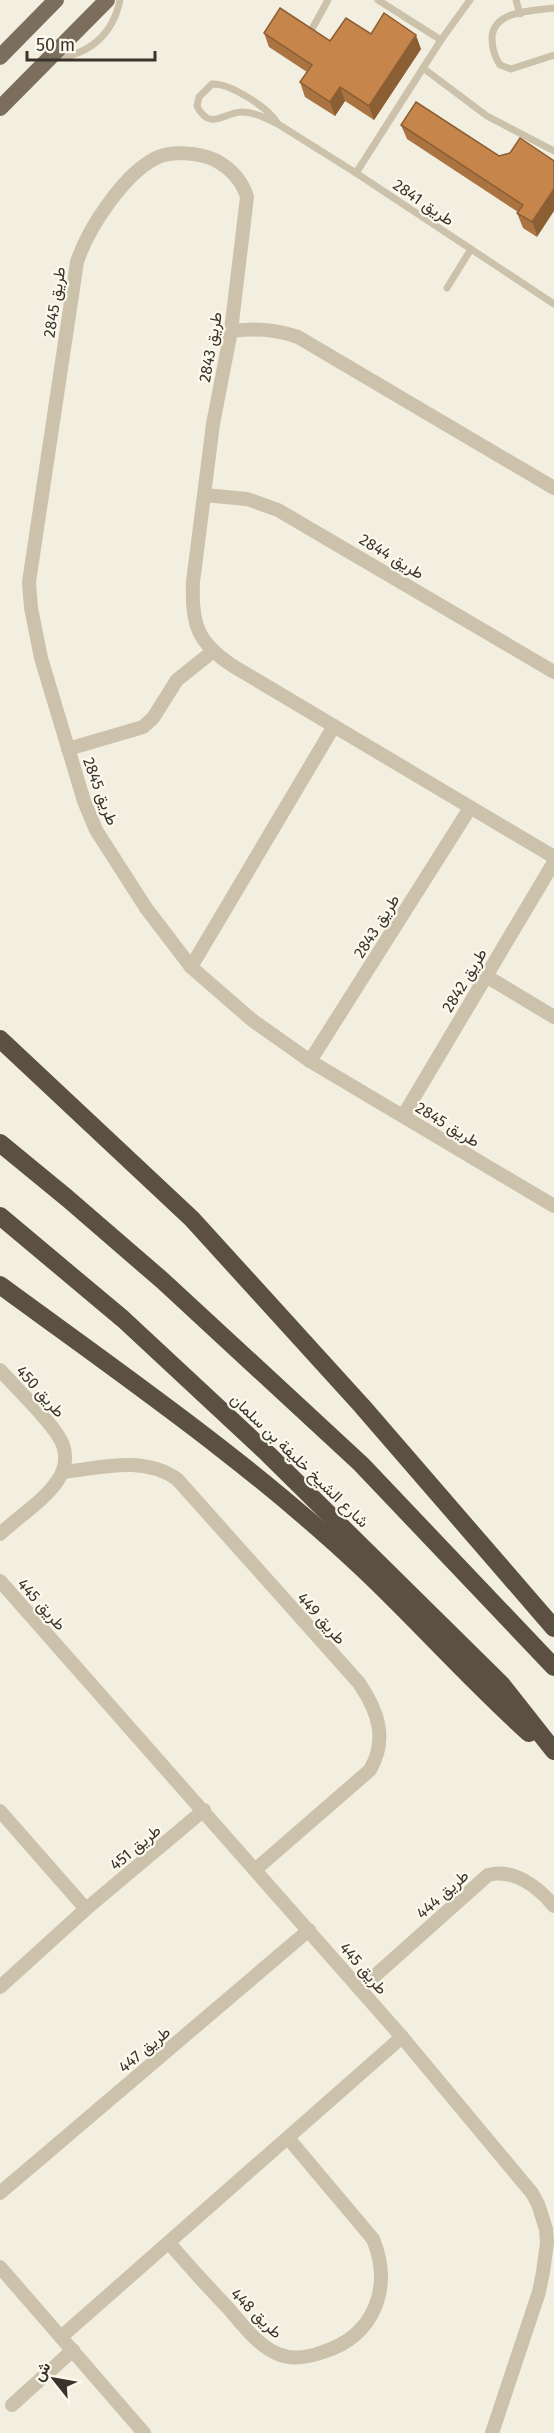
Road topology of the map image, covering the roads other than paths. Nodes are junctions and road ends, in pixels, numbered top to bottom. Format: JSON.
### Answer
{"nodes":[{"id":1,"x":56,"y":0,"type":"edge"},
{"id":2,"x":107,"y":0,"type":"edge"},
{"id":3,"x":120,"y":0,"type":"edge"},
{"id":4,"x":328,"y":0,"type":"edge"},
{"id":5,"x":378,"y":0,"type":"edge"},
{"id":6,"x":516,"y":0,"type":"edge"},
{"id":7,"x":467,"y":1,"type":"edge"},
{"id":8,"x":554,"y":8,"type":"edge"},
{"id":9,"x":520,"y":14,"type":"junction"},
{"id":10,"x":312,"y":29,"type":"edge"},
{"id":11,"x":441,"y":40,"type":"junction"},
{"id":12,"x":554,"y":55,"type":"edge"},
{"id":13,"x":0,"y":57,"type":"edge"},
{"id":14,"x":51,"y":58,"type":"junction"},
{"id":15,"x":423,"y":68,"type":"junction"},
{"id":16,"x":0,"y":108,"type":"edge"},
{"id":17,"x":278,"y":124,"type":"junction"},
{"id":18,"x":554,"y":151,"type":"edge"},
{"id":19,"x":356,"y":173,"type":"junction"},
{"id":20,"x":123,"y":186,"type":"joint"},
{"id":21,"x":471,"y":249,"type":"junction"},
{"id":22,"x":447,"y":288,"type":"dead end"},
{"id":23,"x":554,"y":304,"type":"edge"},
{"id":24,"x":231,"y":331,"type":"junction"},
{"id":25,"x":554,"y":488,"type":"edge"},
{"id":26,"x":204,"y":495,"type":"junction"},
{"id":27,"x":212,"y":652,"type":"junction"},
{"id":28,"x":554,"y":670,"type":"edge"},
{"id":29,"x":334,"y":726,"type":"junction"},
{"id":30,"x":68,"y":749,"type":"junction"},
{"id":31,"x":470,"y":808,"type":"junction"},
{"id":32,"x":554,"y":857,"type":"edge"},
{"id":33,"x":554,"y":862,"type":"edge"},
{"id":34,"x":191,"y":967,"type":"junction"},
{"id":35,"x":486,"y":976,"type":"junction"},
{"id":36,"x":554,"y":1017,"type":"edge"},
{"id":37,"x":0,"y":1039,"type":"edge"},
{"id":38,"x":310,"y":1061,"type":"junction"},
{"id":39,"x":403,"y":1116,"type":"junction"},
{"id":40,"x":0,"y":1143,"type":"edge"},
{"id":41,"x":554,"y":1206,"type":"edge"},
{"id":42,"x":0,"y":1216,"type":"edge"},
{"id":43,"x":0,"y":1285,"type":"edge"},
{"id":44,"x":0,"y":1370,"type":"edge"},
{"id":45,"x":63,"y":1472,"type":"junction"},
{"id":46,"x":0,"y":1534,"type":"edge"},
{"id":47,"x":0,"y":1581,"type":"edge"},
{"id":48,"x":554,"y":1628,"type":"edge"},
{"id":49,"x":554,"y":1667,"type":"edge"},
{"id":50,"x":554,"y":1753,"type":"edge"},
{"id":51,"x":204,"y":1810,"type":"junction"},
{"id":52,"x":0,"y":1811,"type":"edge"},
{"id":53,"x":256,"y":1869,"type":"junction"},
{"id":54,"x":554,"y":1906,"type":"edge"},
{"id":55,"x":86,"y":1909,"type":"junction"},
{"id":56,"x":309,"y":1930,"type":"junction"},
{"id":57,"x":0,"y":1987,"type":"edge"},
{"id":58,"x":360,"y":1989,"type":"junction"},
{"id":59,"x":402,"y":2037,"type":"junction"},
{"id":60,"x":288,"y":2138,"type":"junction"},
{"id":61,"x":0,"y":2193,"type":"edge"},
{"id":62,"x":169,"y":2243,"type":"junction"},
{"id":63,"x":0,"y":2267,"type":"edge"},
{"id":64,"x":539,"y":2292,"type":"junction"},
{"id":65,"x":554,"y":2297,"type":"edge"},
{"id":66,"x":61,"y":2337,"type":"junction"},
{"id":67,"x":73,"y":2350,"type":"junction"},
{"id":68,"x":12,"y":2405,"type":"dead end"},
{"id":69,"x":144,"y":2433,"type":"edge"},
{"id":70,"x":492,"y":2433,"type":"edge"}],
"edges":[{"from":1,"to":13,"type":"main road"},
{"from":2,"to":14,"type":"main road"},
{"from":3,"to":14,"type":"lane"},
{"from":4,"to":10,"type":"lane"},
{"from":5,"to":11,"type":"lane"},
{"from":6,"to":9,"type":"lane"},
{"from":7,"to":11,"type":"lane"},
{"from":8,"to":9,"type":"lane"},
{"from":9,"to":12,"type":"lane"},
{"from":11,"to":15,"type":"lane"},
{"from":14,"to":16,"type":"main road"},
{"from":15,"to":18,"type":"lane"},
{"from":15,"to":19,"type":"lane"},
{"from":17,"to":17,"type":"lane"},
{"from":17,"to":19,"type":"lane","name":"طريق 2841"},
{"from":19,"to":21,"type":"lane","name":"طريق 2841"},
{"from":20,"to":24,"type":"street","name":"طريق 2843"},
{"from":20,"to":30,"type":"street","name":"طريق 2845"},
{"from":21,"to":22,"type":"lane"},
{"from":21,"to":23,"type":"lane","name":"طريق 2841"},
{"from":24,"to":25,"type":"street"},
{"from":24,"to":26,"type":"street","name":"طريق 2843"},
{"from":26,"to":27,"type":"street","name":"طريق 2843"},
{"from":26,"to":28,"type":"street","name":"طريق 2844"},
{"from":27,"to":29,"type":"street","name":"طريق 2843"},
{"from":27,"to":30,"type":"street"},
{"from":29,"to":31,"type":"street","name":"طريق 2843"},
{"from":29,"to":34,"type":"street"},
{"from":30,"to":34,"type":"street","name":"طريق 2845"},
{"from":31,"to":32,"type":"street","name":"طريق 2843"},
{"from":31,"to":38,"type":"street","name":"طريق 2843"},
{"from":33,"to":35,"type":"street","name":"طريق 2842"},
{"from":34,"to":38,"type":"street","name":"طريق 2845"},
{"from":35,"to":36,"type":"street"},
{"from":35,"to":39,"type":"street","name":"طريق 2842"},
{"from":37,"to":48,"type":"highway"},
{"from":38,"to":39,"type":"street","name":"طريق 2845"},
{"from":39,"to":41,"type":"street","name":"طريق 2845"},
{"from":40,"to":49,"type":"highway"},
{"from":42,"to":50,"type":"highway","name":"شارع الشيخ خليفة بن سلمان"},
{"from":43,"to":50,"type":"highway"},
{"from":44,"to":45,"type":"street","name":"طريق 450"},
{"from":45,"to":46,"type":"street"},
{"from":45,"to":53,"type":"street","name":"طريق 449"},
{"from":47,"to":51,"type":"street","name":"طريق 445"},
{"from":51,"to":53,"type":"street","name":"طريق 445"},
{"from":51,"to":55,"type":"street","name":"طريق 451"},
{"from":52,"to":55,"type":"street"},
{"from":53,"to":56,"type":"street","name":"طريق 445"},
{"from":54,"to":58,"type":"street","name":"طريق 444"},
{"from":55,"to":57,"type":"street","name":"طريق 451"},
{"from":56,"to":58,"type":"street","name":"طريق 445"},
{"from":56,"to":61,"type":"street","name":"طريق 447"},
{"from":58,"to":59,"type":"street","name":"طريق 445"},
{"from":59,"to":60,"type":"street"},
{"from":59,"to":64,"type":"street","name":"طريق 445"},
{"from":60,"to":62,"type":"street"},
{"from":60,"to":62,"type":"street","name":"طريق 448"},
{"from":62,"to":66,"type":"street"},
{"from":63,"to":66,"type":"street"},
{"from":64,"to":65,"type":"street"},
{"from":64,"to":70,"type":"street","name":"طريق 445"},
{"from":66,"to":67,"type":"street"},
{"from":67,"to":68,"type":"street"},
{"from":67,"to":69,"type":"street"}]}
